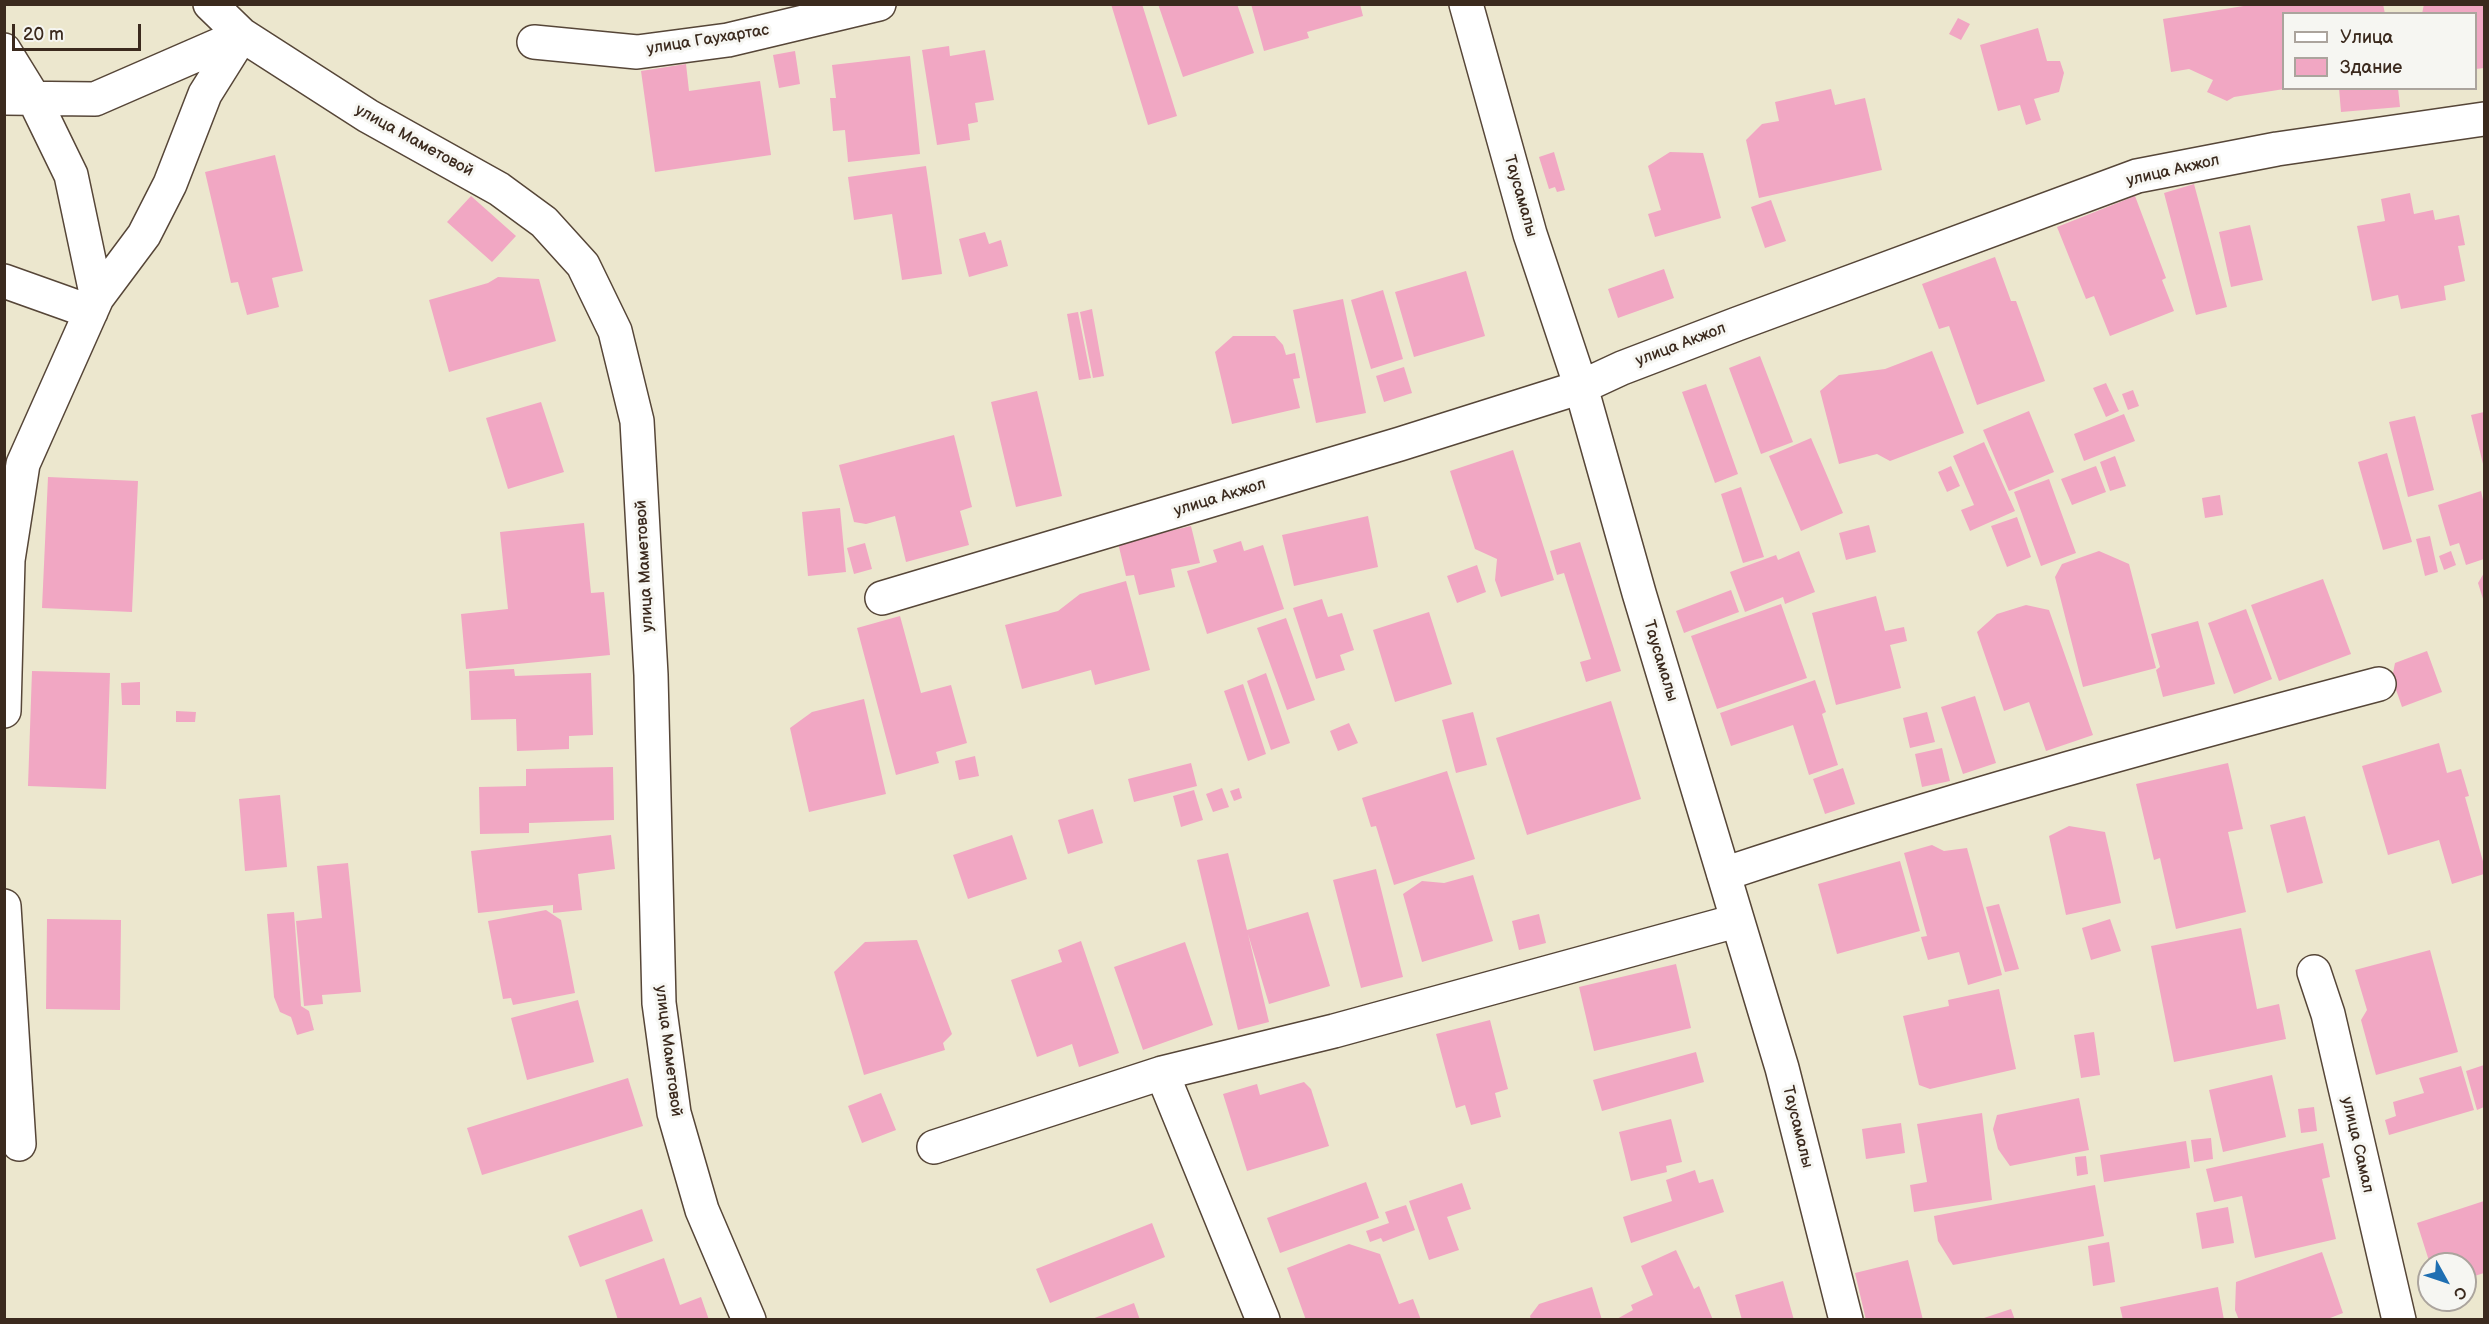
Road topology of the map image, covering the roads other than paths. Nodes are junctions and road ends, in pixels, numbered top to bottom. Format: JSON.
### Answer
{"nodes":[{"id":1,"x":210,"y":4,"type":"edge"},
{"id":2,"x":879,"y":4,"type":"edge"},
{"id":3,"x":1466,"y":4,"type":"edge"},
{"id":4,"x":242,"y":35,"type":"junction"},
{"id":5,"x":534,"y":42,"type":"dead end"},
{"id":6,"x":4,"y":50,"type":"edge"},
{"id":7,"x":19,"y":98,"type":"edge"},
{"id":8,"x":2484,"y":118,"type":"edge"},
{"id":9,"x":4,"y":281,"type":"edge"},
{"id":10,"x":94,"y":305,"type":"junction"},
{"id":11,"x":1581,"y":387,"type":"junction"},
{"id":12,"x":6,"y":571,"type":"edge"},
{"id":13,"x":882,"y":598,"type":"dead end"},
{"id":14,"x":2379,"y":684,"type":"dead end"},
{"id":15,"x":4,"y":711,"type":"edge"},
{"id":16,"x":1724,"y":874,"type":"junction"},
{"id":17,"x":4,"y":906,"type":"edge"},
{"id":18,"x":1736,"y":921,"type":"junction"},
{"id":19,"x":2314,"y":972,"type":"dead end"},
{"id":20,"x":1162,"y":1073,"type":"junction"},
{"id":21,"x":19,"y":1144,"type":"dead end"},
{"id":22,"x":934,"y":1147,"type":"dead end"},
{"id":23,"x":749,"y":1320,"type":"edge"},
{"id":24,"x":1263,"y":1320,"type":"edge"},
{"id":25,"x":1846,"y":1320,"type":"edge"},
{"id":26,"x":2399,"y":1320,"type":"edge"}],
"edges":[{"from":1,"to":4,"type":"street","name":"улица Маметовой"},
{"from":2,"to":5,"type":"street","name":"улица Гаухартас"},
{"from":3,"to":11,"type":"street","name":"Таусамалы"},
{"from":4,"to":7,"type":"street"},
{"from":4,"to":10,"type":"street"},
{"from":4,"to":23,"type":"street","name":"улица Маметовой"},
{"from":6,"to":7,"type":"street"},
{"from":7,"to":10,"type":"street"},
{"from":8,"to":11,"type":"street","name":"улица Акжол"},
{"from":9,"to":10,"type":"street"},
{"from":10,"to":12,"type":"street"},
{"from":11,"to":13,"type":"street","name":"улица Акжол"},
{"from":11,"to":16,"type":"street","name":"Таусамалы"},
{"from":12,"to":15,"type":"street"},
{"from":14,"to":16,"type":"street"},
{"from":16,"to":18,"type":"street","name":"Таусамалы"},
{"from":17,"to":21,"type":"street"},
{"from":18,"to":20,"type":"street"},
{"from":18,"to":25,"type":"street","name":"Таусамалы"},
{"from":19,"to":26,"type":"street","name":"улица Самал"},
{"from":20,"to":22,"type":"street"},
{"from":20,"to":24,"type":"street"}]}
